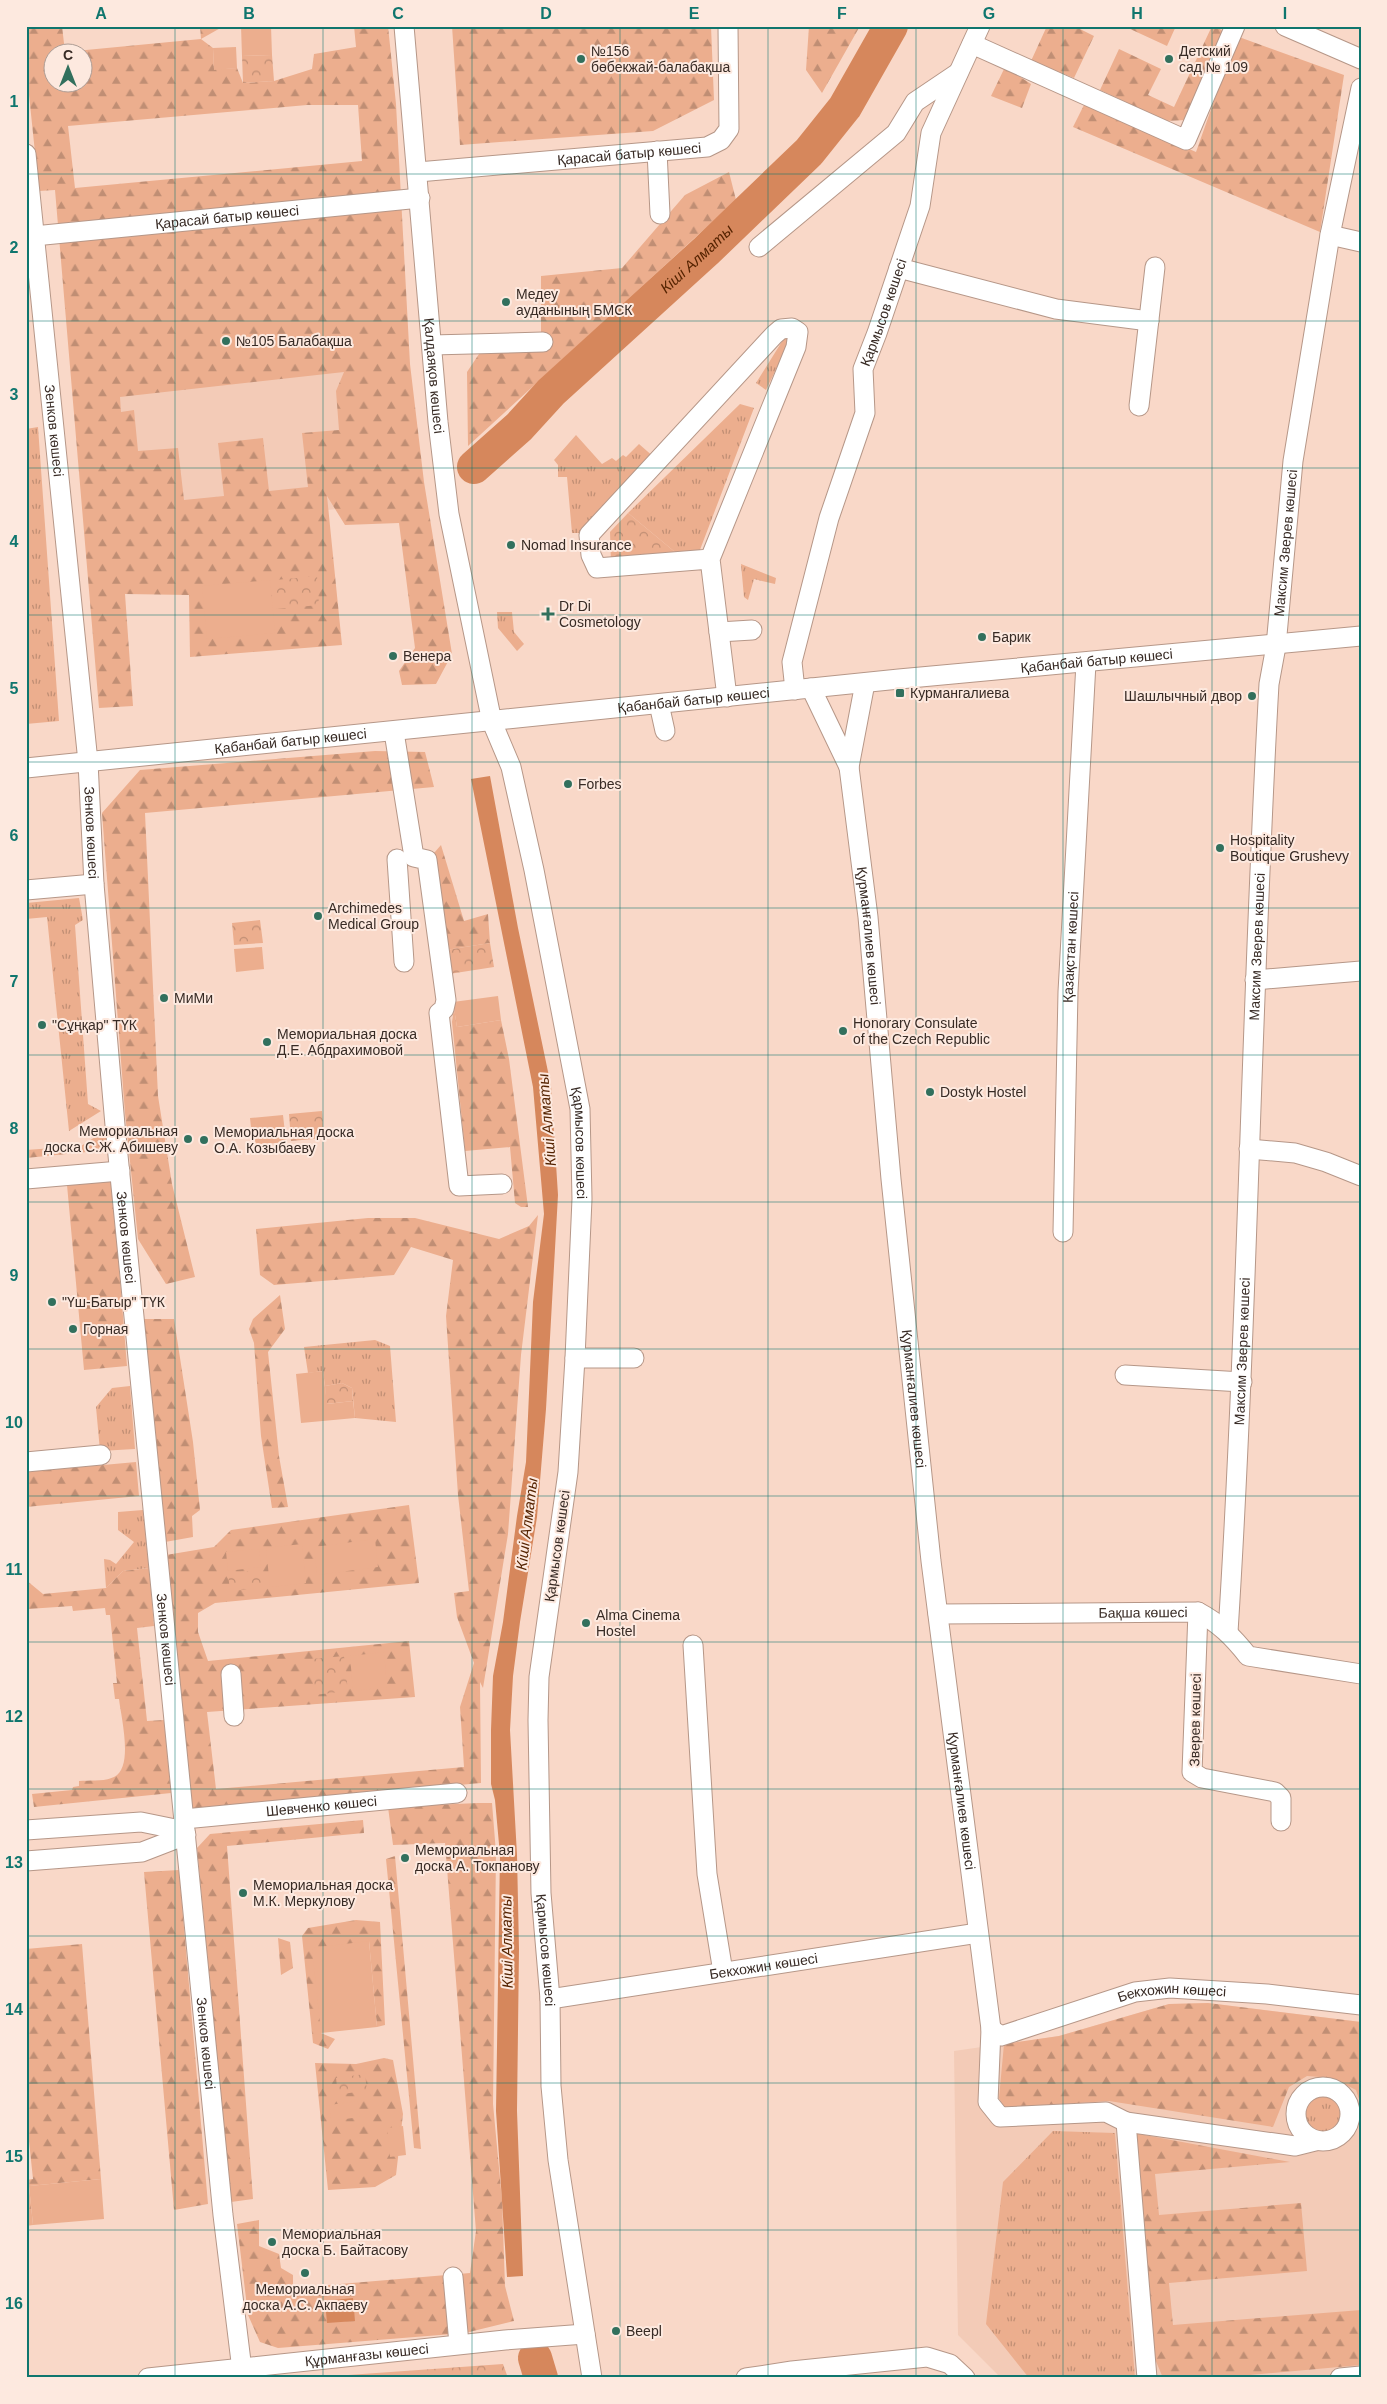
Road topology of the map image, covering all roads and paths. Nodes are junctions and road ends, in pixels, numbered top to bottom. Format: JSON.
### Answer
{"nodes":[{"id":1,"x":404,"y":26,"type":"edge"},
{"id":2,"x":728,"y":26,"type":"edge"},
{"id":3,"x":980,"y":26,"type":"edge"},
{"id":4,"x":1235,"y":26,"type":"edge"},
{"id":5,"x":1285,"y":26,"type":"edge"},
{"id":6,"x":972,"y":44,"type":"junction"},
{"id":7,"x":1361,"y":59,"type":"edge"},
{"id":8,"x":958,"y":73,"type":"junction"},
{"id":9,"x":1361,"y":88,"type":"edge"},
{"id":10,"x":657,"y":151,"type":"junction"},
{"id":11,"x":26,"y":154,"type":"edge"},
{"id":12,"x":418,"y":172,"type":"junction"},
{"id":13,"x":420,"y":198,"type":"junction"},
{"id":14,"x":660,"y":214,"type":"dead end"},
{"id":15,"x":34,"y":236,"type":"junction"},
{"id":16,"x":1330,"y":236,"type":"junction"},
{"id":17,"x":1361,"y":242,"type":"edge"},
{"id":18,"x":758,"y":247,"type":"dead end"},
{"id":19,"x":1155,"y":267,"type":"dead end"},
{"id":20,"x":899,"y":268,"type":"junction"},
{"id":21,"x":1148,"y":321,"type":"junction"},
{"id":22,"x":543,"y":342,"type":"dead end"},
{"id":23,"x":432,"y":345,"type":"junction"},
{"id":24,"x":1139,"y":406,"type":"dead end"},
{"id":25,"x":710,"y":559,"type":"junction"},
{"id":26,"x":752,"y":630,"type":"dead end"},
{"id":27,"x":719,"y":632,"type":"junction"},
{"id":28,"x":1361,"y":636,"type":"edge"},
{"id":29,"x":1276,"y":646,"type":"junction"},
{"id":30,"x":1086,"y":663,"type":"junction"},
{"id":31,"x":865,"y":683,"type":"junction"},
{"id":32,"x":803,"y":689,"type":"junction"},
{"id":33,"x":727,"y":697,"type":"junction"},
{"id":34,"x":659,"y":704,"type":"junction"},
{"id":35,"x":492,"y":722,"type":"junction"},
{"id":36,"x":665,"y":731,"type":"dead end"},
{"id":37,"x":394,"y":732,"type":"junction"},
{"id":38,"x":88,"y":762,"type":"junction"},
{"id":39,"x":849,"y":767,"type":"junction"},
{"id":40,"x":26,"y":768,"type":"edge"},
{"id":41,"x":397,"y":859,"type":"dead end"},
{"id":42,"x":94,"y":884,"type":"junction"},
{"id":43,"x":26,"y":890,"type":"edge"},
{"id":44,"x":404,"y":962,"type":"dead end"},
{"id":45,"x":1361,"y":971,"type":"edge"},
{"id":46,"x":1255,"y":980,"type":"junction"},
{"id":47,"x":1249,"y":1149,"type":"junction"},
{"id":48,"x":120,"y":1172,"type":"junction"},
{"id":49,"x":1361,"y":1176,"type":"edge"},
{"id":50,"x":26,"y":1179,"type":"edge"},
{"id":51,"x":502,"y":1184,"type":"dead end"},
{"id":52,"x":1063,"y":1232,"type":"dead end"},
{"id":53,"x":575,"y":1358,"type":"junction"},
{"id":54,"x":634,"y":1358,"type":"dead end"},
{"id":55,"x":1125,"y":1375,"type":"dead end"},
{"id":56,"x":1242,"y":1382,"type":"junction"},
{"id":57,"x":101,"y":1455,"type":"dead end"},
{"id":58,"x":26,"y":1462,"type":"edge"},
{"id":59,"x":1198,"y":1612,"type":"junction"},
{"id":60,"x":938,"y":1614,"type":"junction"},
{"id":61,"x":1228,"y":1632,"type":"junction"},
{"id":62,"x":694,"y":1644,"type":"dead end"},
{"id":63,"x":230,"y":1674,"type":"dead end"},
{"id":64,"x":1361,"y":1674,"type":"edge"},
{"id":65,"x":234,"y":1716,"type":"dead end"},
{"id":66,"x":457,"y":1793,"type":"dead end"},
{"id":67,"x":1281,"y":1821,"type":"dead end"},
{"id":68,"x":185,"y":1828,"type":"junction"},
{"id":69,"x":26,"y":1830,"type":"edge"},
{"id":70,"x":26,"y":1862,"type":"edge"},
{"id":71,"x":978,"y":1933,"type":"junction"},
{"id":72,"x":723,"y":1972,"type":"junction"},
{"id":73,"x":550,"y":1999,"type":"junction"},
{"id":74,"x":1361,"y":2005,"type":"edge"},
{"id":75,"x":991,"y":2029,"type":"junction"},
{"id":76,"x":1126,"y":2122,"type":"junction"},
{"id":77,"x":1315,"y":2140,"type":"dead end"},
{"id":78,"x":453,"y":2277,"type":"dead end"},
{"id":79,"x":585,"y":2334,"type":"junction"},
{"id":80,"x":459,"y":2344,"type":"junction"},
{"id":81,"x":243,"y":2372,"type":"edge"},
{"id":82,"x":1361,"y":2376,"type":"edge"},
{"id":83,"x":148,"y":2378,"type":"edge"},
{"id":84,"x":592,"y":2378,"type":"edge"},
{"id":85,"x":746,"y":2378,"type":"edge"},
{"id":86,"x":965,"y":2378,"type":"edge"},
{"id":87,"x":1147,"y":2378,"type":"edge"},
{"id":88,"x":1340,"y":2378,"type":"edge"}],
"edges":[{"from":1,"to":12,"type":"street","name":"Қалдаяқов көшесі"},
{"from":2,"to":10,"type":"street","name":"Қарасай батыр көшесі"},
{"from":3,"to":6,"type":"street","name":"Қармысов көшесі"},
{"from":4,"to":6,"type":"street"},
{"from":5,"to":7,"type":"street"},
{"from":6,"to":8,"type":"street","name":"Қармысов көшесі"},
{"from":8,"to":18,"type":"street"},
{"from":8,"to":20,"type":"street","name":"Қармысов көшесі"},
{"from":9,"to":16,"type":"street","name":"Максим Зверев көшесі"},
{"from":10,"to":12,"type":"street","name":"Қарасай батыр көшесі"},
{"from":10,"to":14,"type":"street"},
{"from":11,"to":15,"type":"street","name":"Зенков көшесі"},
{"from":12,"to":13,"type":"street","name":"Қалдаяқов көшесі"},
{"from":13,"to":15,"type":"street","name":"Қарасай батыр көшесі"},
{"from":13,"to":23,"type":"street","name":"Қалдаяқов көшесі"},
{"from":15,"to":38,"type":"street","name":"Зенков көшесі"},
{"from":16,"to":17,"type":"street"},
{"from":16,"to":29,"type":"street","name":"Максим Зверев көшесі"},
{"from":19,"to":21,"type":"street"},
{"from":20,"to":21,"type":"street"},
{"from":20,"to":32,"type":"street","name":"Қармысов көшесі"},
{"from":21,"to":24,"type":"street"},
{"from":22,"to":23,"type":"street"},
{"from":23,"to":35,"type":"street","name":"Қалдаяқов көшесі"},
{"from":25,"to":25,"type":"street"},
{"from":25,"to":27,"type":"street"},
{"from":26,"to":27,"type":"street"},
{"from":27,"to":33,"type":"street"},
{"from":28,"to":29,"type":"street","name":"Қабанбай батыр көшесі"},
{"from":29,"to":30,"type":"street","name":"Қабанбай батыр көшесі"},
{"from":29,"to":46,"type":"street","name":"Максим Зверев көшесі"},
{"from":30,"to":31,"type":"street","name":"Қабанбай батыр көшесі"},
{"from":30,"to":52,"type":"street","name":"Қазақстан көшесі"},
{"from":31,"to":32,"type":"street","name":"Қабанбай батыр көшесі"},
{"from":31,"to":39,"type":"street"},
{"from":32,"to":33,"type":"street","name":"Қабанбай батыр көшесі"},
{"from":32,"to":39,"type":"street","name":"Қармысов көшесі"},
{"from":33,"to":34,"type":"street","name":"Қабанбай батыр көшесі"},
{"from":34,"to":35,"type":"street","name":"Қабанбай батыр көшесі"},
{"from":34,"to":36,"type":"street"},
{"from":35,"to":37,"type":"street","name":"Қабанбай батыр көшесі"},
{"from":35,"to":53,"type":"street","name":"Қармысов көшесі"},
{"from":37,"to":38,"type":"street","name":"Қабанбай батыр көшесі"},
{"from":37,"to":51,"type":"street"},
{"from":38,"to":40,"type":"street","name":"Қабанбай батыр көшесі"},
{"from":38,"to":42,"type":"street","name":"Зенков көшесі"},
{"from":39,"to":60,"type":"street","name":"Қурманғалиев көшесі"},
{"from":41,"to":44,"type":"street"},
{"from":42,"to":43,"type":"street"},
{"from":42,"to":48,"type":"street","name":"Зенков көшесі"},
{"from":45,"to":46,"type":"street"},
{"from":46,"to":47,"type":"street","name":"Максим Зверев көшесі"},
{"from":47,"to":49,"type":"street"},
{"from":47,"to":56,"type":"street","name":"Максим Зверев көшесі"},
{"from":48,"to":50,"type":"street"},
{"from":48,"to":68,"type":"street","name":"Зенков көшесі"},
{"from":53,"to":54,"type":"street"},
{"from":53,"to":73,"type":"street","name":"Қармысов көшесі"},
{"from":55,"to":56,"type":"street"},
{"from":56,"to":61,"type":"street","name":"Максим Зверев көшесі"},
{"from":57,"to":58,"type":"street"},
{"from":59,"to":60,"type":"street","name":"Бақша көшесі"},
{"from":59,"to":61,"type":"street","name":"Бақша көшесі"},
{"from":59,"to":67,"type":"street","name":"Зверев көшесі"},
{"from":60,"to":71,"type":"street","name":"Қурманғалиев көшесі"},
{"from":61,"to":64,"type":"street","name":"Бақша көшесі"},
{"from":62,"to":72,"type":"street"},
{"from":63,"to":65,"type":"street"},
{"from":66,"to":68,"type":"street","name":"Шевченко көшесі"},
{"from":68,"to":69,"type":"street","name":"Шевченко көшесі"},
{"from":68,"to":70,"type":"street","name":"Шевченко көшесі"},
{"from":68,"to":81,"type":"street","name":"Зенков көшесі"},
{"from":71,"to":72,"type":"street","name":"Бекхожин көшесі"},
{"from":71,"to":75,"type":"street","name":"Қурманғалиев көшесі"},
{"from":72,"to":73,"type":"street","name":"Бекхожин көшесі"},
{"from":73,"to":79,"type":"street","name":"Қармысов көшесі"},
{"from":74,"to":75,"type":"street","name":"Бекхожин көшесі"},
{"from":75,"to":76,"type":"street","name":"Қурманғалиев көшесі"},
{"from":76,"to":77,"type":"street"},
{"from":76,"to":87,"type":"street"},
{"from":78,"to":80,"type":"street"},
{"from":79,"to":80,"type":"street","name":"Құрманғазы көшесі"},
{"from":79,"to":84,"type":"street","name":"Қармысов көшесі"},
{"from":80,"to":81,"type":"street","name":"Құрманғазы көшесі"},
{"from":81,"to":83,"type":"street","name":"Құрманғазы көшесі"},
{"from":82,"to":88,"type":"street"},
{"from":85,"to":86,"type":"street"}]}
